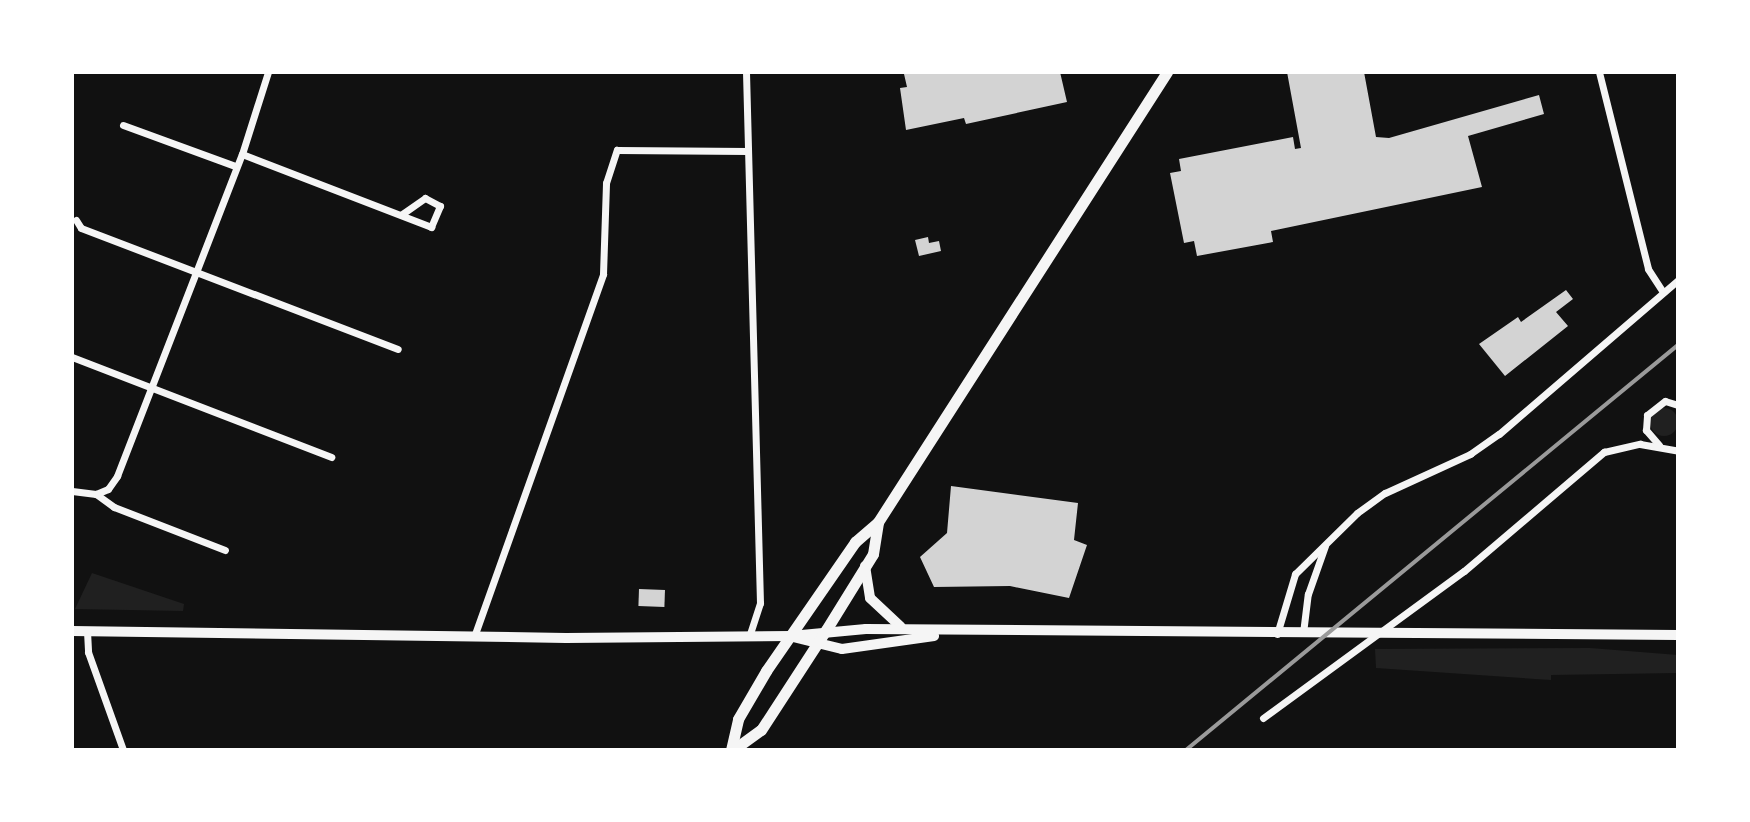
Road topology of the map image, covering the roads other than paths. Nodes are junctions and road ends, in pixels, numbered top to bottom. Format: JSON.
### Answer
{"nodes":[{"id":1,"x":268,"y":72,"type":"edge"},
{"id":2,"x":746,"y":72,"type":"edge"},
{"id":3,"x":1167,"y":72,"type":"edge"},
{"id":4,"x":1599,"y":72,"type":"edge"},
{"id":5,"x":123,"y":125,"type":"dead end"},
{"id":6,"x":748,"y":151,"type":"junction"},
{"id":7,"x":242,"y":154,"type":"junction"},
{"id":8,"x":235,"y":166,"type":"junction"},
{"id":9,"x":401,"y":215,"type":"junction"},
{"id":10,"x":76,"y":220,"type":"dead end"},
{"id":11,"x":197,"y":273,"type":"junction"},
{"id":12,"x":1678,"y":280,"type":"edge"},
{"id":13,"x":1663,"y":292,"type":"junction"},
{"id":14,"x":398,"y":349,"type":"dead end"},
{"id":15,"x":72,"y":357,"type":"edge"},
{"id":16,"x":152,"y":389,"type":"junction"},
{"id":17,"x":1678,"y":405,"type":"edge"},
{"id":18,"x":1659,"y":445,"type":"junction"},
{"id":19,"x":1678,"y":451,"type":"edge"},
{"id":20,"x":331,"y":457,"type":"dead end"},
{"id":21,"x":72,"y":491,"type":"edge"},
{"id":22,"x":96,"y":494,"type":"junction"},
{"id":23,"x":878,"y":522,"type":"junction"},
{"id":24,"x":1326,"y":544,"type":"junction"},
{"id":25,"x":225,"y":550,"type":"dead end"},
{"id":26,"x":865,"y":566,"type":"junction"},
{"id":27,"x":906,"y":629,"type":"junction"},
{"id":28,"x":826,"y":630,"type":"junction"},
{"id":29,"x":72,"y":631,"type":"edge"},
{"id":30,"x":87,"y":631,"type":"junction"},
{"id":31,"x":1307,"y":633,"type":"junction"},
{"id":32,"x":475,"y":634,"type":"junction"},
{"id":33,"x":942,"y":634,"type":"junction"},
{"id":34,"x":1277,"y":634,"type":"junction"},
{"id":35,"x":1678,"y":635,"type":"edge"},
{"id":36,"x":749,"y":636,"type":"junction"},
{"id":37,"x":791,"y":636,"type":"junction"},
{"id":38,"x":817,"y":644,"type":"junction"},
{"id":39,"x":1263,"y":718,"type":"dead end"},
{"id":40,"x":123,"y":750,"type":"edge"},
{"id":41,"x":732,"y":750,"type":"edge"}],
"edges":[{"from":1,"to":7,"type":"street"},
{"from":2,"to":6,"type":"street"},
{"from":3,"to":23,"type":"main road"},
{"from":4,"to":13,"type":"street"},
{"from":5,"to":8,"type":"street"},
{"from":6,"to":32,"type":"street"},
{"from":6,"to":36,"type":"street"},
{"from":7,"to":8,"type":"street"},
{"from":7,"to":9,"type":"street"},
{"from":8,"to":11,"type":"street"},
{"from":9,"to":9,"type":"street"},
{"from":10,"to":11,"type":"street"},
{"from":11,"to":14,"type":"street"},
{"from":11,"to":16,"type":"street"},
{"from":12,"to":13,"type":"street"},
{"from":13,"to":24,"type":"street"},
{"from":15,"to":16,"type":"street"},
{"from":16,"to":20,"type":"street"},
{"from":16,"to":22,"type":"street"},
{"from":17,"to":18,"type":"street"},
{"from":18,"to":19,"type":"street"},
{"from":18,"to":39,"type":"street"},
{"from":21,"to":22,"type":"street"},
{"from":22,"to":25,"type":"street"},
{"from":23,"to":26,"type":"main road"},
{"from":23,"to":37,"type":"main road"},
{"from":24,"to":31,"type":"street"},
{"from":24,"to":34,"type":"street"},
{"from":26,"to":27,"type":"main road"},
{"from":26,"to":28,"type":"main road"},
{"from":27,"to":28,"type":"main road"},
{"from":27,"to":33,"type":"main road"},
{"from":28,"to":37,"type":"main road"},
{"from":28,"to":38,"type":"main road"},
{"from":29,"to":30,"type":"main road"},
{"from":30,"to":32,"type":"main road"},
{"from":30,"to":40,"type":"street"},
{"from":31,"to":34,"type":"main road"},
{"from":31,"to":35,"type":"main road"},
{"from":32,"to":36,"type":"main road"},
{"from":33,"to":34,"type":"main road"},
{"from":33,"to":38,"type":"main road"},
{"from":36,"to":37,"type":"main road"},
{"from":37,"to":38,"type":"main road"},
{"from":37,"to":41,"type":"main road"},
{"from":38,"to":41,"type":"main road"}]}
